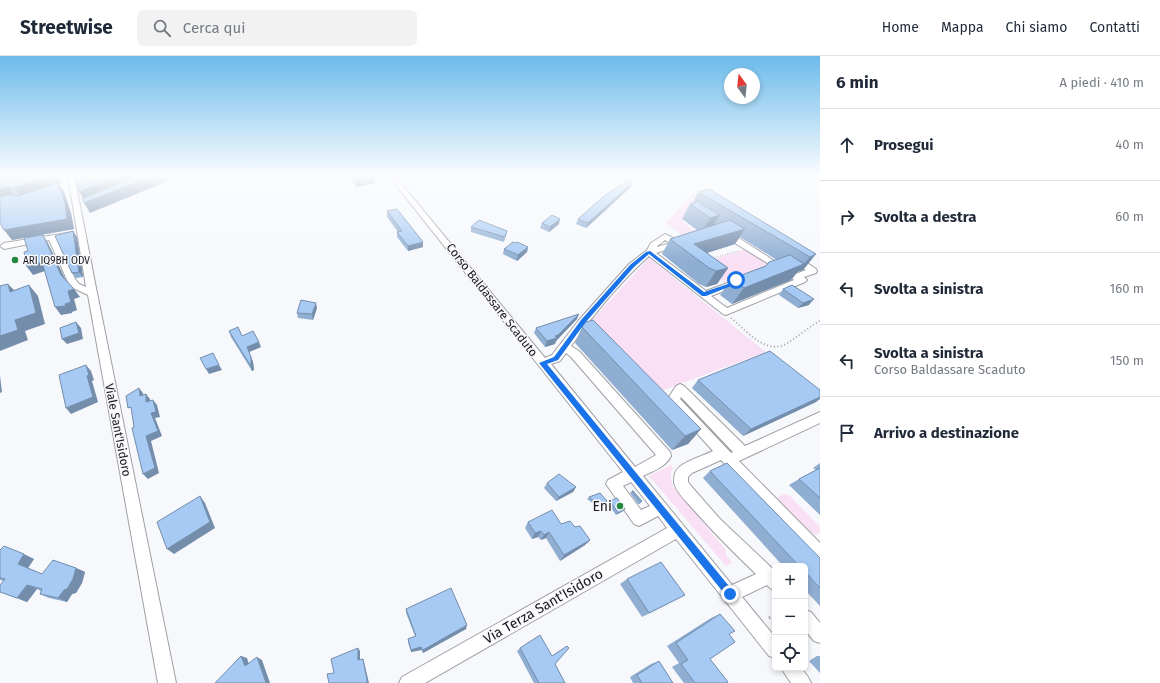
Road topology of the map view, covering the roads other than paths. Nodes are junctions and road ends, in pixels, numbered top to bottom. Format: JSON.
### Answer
{"nodes":[{"id":1,"x":81,"y":204,"type":"edge"},
{"id":2,"x":415,"y":204,"type":"edge"},
{"id":3,"x":731,"y":227,"type":"edge"},
{"id":4,"x":80,"y":232,"type":"junction"},
{"id":5,"x":52,"y":238,"type":"junction"},
{"id":6,"x":2,"y":243,"type":"edge"},
{"id":7,"x":681,"y":243,"type":"edge"},
{"id":8,"x":650,"y":252,"type":"junction"},
{"id":9,"x":0,"y":254,"type":"edge"},
{"id":10,"x":786,"y":254,"type":"edge"},
{"id":11,"x":796,"y":277,"type":"junction"},
{"id":12,"x":745,"y":280,"type":"edge"},
{"id":13,"x":92,"y":293,"type":"junction"},
{"id":14,"x":704,"y":294,"type":"junction"},
{"id":15,"x":564,"y":346,"type":"junction"},
{"id":16,"x":542,"y":363,"type":"junction"},
{"id":17,"x":820,"y":417,"type":"edge"},
{"id":18,"x":743,"y":453,"type":"junction"},
{"id":19,"x":726,"y":456,"type":"junction"},
{"id":20,"x":633,"y":475,"type":"junction"},
{"id":21,"x":660,"y":508,"type":"junction"},
{"id":22,"x":678,"y":530,"type":"junction"},
{"id":23,"x":820,"y":553,"type":"edge"},
{"id":24,"x":772,"y":579,"type":"edge"},
{"id":25,"x":730,"y":594,"type":"junction"},
{"id":26,"x":808,"y":621,"type":"edge"},
{"id":27,"x":820,"y":635,"type":"edge"},
{"id":28,"x":772,"y":646,"type":"edge"},
{"id":29,"x":792,"y":671,"type":"edge"},
{"id":30,"x":167,"y":683,"type":"edge"},
{"id":31,"x":408,"y":683,"type":"edge"},
{"id":32,"x":802,"y":683,"type":"edge"}],
"edges":[{"from":1,"to":4,"type":"street","name":"Viale Sant'Isidoro"},
{"from":2,"to":16,"type":"street","name":"Corso Baldassare Scaduto"},
{"from":3,"to":11,"type":"street"},
{"from":4,"to":5,"type":"street"},
{"from":4,"to":13,"type":"street","name":"Viale Sant'Isidoro"},
{"from":5,"to":6,"type":"street"},
{"from":5,"to":13,"type":"street"},
{"from":6,"to":9,"type":"street"},
{"from":7,"to":8,"type":"street"},
{"from":8,"to":14,"type":"street"},
{"from":8,"to":15,"type":"street"},
{"from":10,"to":11,"type":"street"},
{"from":11,"to":14,"type":"street"},
{"from":12,"to":14,"type":"street"},
{"from":13,"to":30,"type":"street","name":"Viale Sant'Isidoro"},
{"from":15,"to":16,"type":"street"},
{"from":15,"to":20,"type":"street"},
{"from":16,"to":20,"type":"street","name":"Corso Baldassare Scaduto"},
{"from":17,"to":18,"type":"street"},
{"from":18,"to":19,"type":"street"},
{"from":18,"to":19,"type":"street"},
{"from":19,"to":23,"type":"street"},
{"from":19,"to":24,"type":"street"},
{"from":20,"to":21,"type":"street","name":"Corso Baldassare Scaduto"},
{"from":20,"to":21,"type":"street"},
{"from":21,"to":22,"type":"street","name":"Corso Baldassare Scaduto"},
{"from":22,"to":25,"type":"street","name":"Corso Baldassare Scaduto"},
{"from":22,"to":31,"type":"street","name":"Via Terza Sant'Isidoro"},
{"from":24,"to":25,"type":"street"},
{"from":25,"to":28,"type":"street","name":"Corso Baldassare Scaduto"},
{"from":26,"to":27,"type":"street"},
{"from":29,"to":32,"type":"street"}]}
